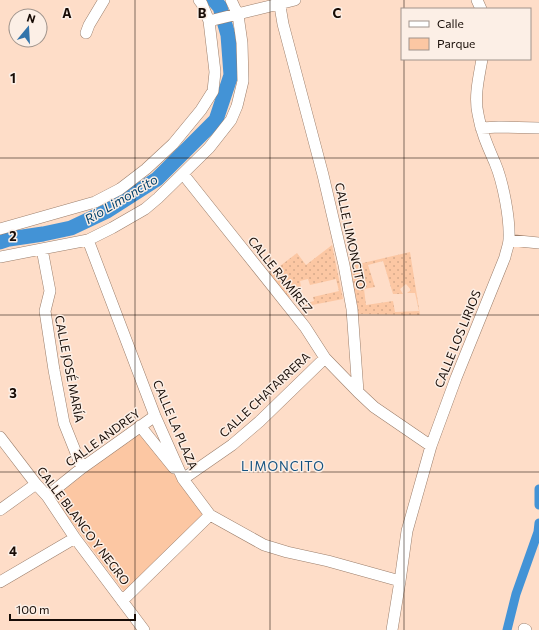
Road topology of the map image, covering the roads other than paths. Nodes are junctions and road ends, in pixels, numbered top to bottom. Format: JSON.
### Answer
{"nodes":[{"id":1,"x":104,"y":0,"type":"edge"},
{"id":2,"x":199,"y":0,"type":"edge"},
{"id":3,"x":231,"y":0,"type":"edge"},
{"id":4,"x":295,"y":0,"type":"edge"},
{"id":5,"x":280,"y":1,"type":"edge"},
{"id":6,"x":234,"y":15,"type":"junction"},
{"id":7,"x":211,"y":21,"type":"junction"},
{"id":8,"x":86,"y":33,"type":"dead end"},
{"id":9,"x":482,"y":60,"type":"edge"},
{"id":10,"x":481,"y":128,"type":"junction"},
{"id":11,"x":539,"y":128,"type":"edge"},
{"id":12,"x":183,"y":174,"type":"junction"},
{"id":13,"x":0,"y":229,"type":"edge"},
{"id":14,"x":88,"y":240,"type":"junction"},
{"id":15,"x":509,"y":240,"type":"junction"},
{"id":16,"x":539,"y":243,"type":"edge"},
{"id":17,"x":42,"y":249,"type":"junction"},
{"id":18,"x":0,"y":257,"type":"edge"},
{"id":19,"x":325,"y":358,"type":"junction"},
{"id":20,"x":358,"y":392,"type":"junction"},
{"id":21,"x":155,"y":416,"type":"junction"},
{"id":22,"x":140,"y":426,"type":"junction"},
{"id":23,"x":0,"y":437,"type":"edge"},
{"id":24,"x":431,"y":446,"type":"junction"},
{"id":25,"x":82,"y":468,"type":"junction"},
{"id":26,"x":183,"y":479,"type":"junction"},
{"id":27,"x":36,"y":484,"type":"junction"},
{"id":28,"x":47,"y":496,"type":"junction"},
{"id":29,"x":0,"y":510,"type":"edge"},
{"id":30,"x":210,"y":515,"type":"junction"},
{"id":31,"x":75,"y":538,"type":"junction"},
{"id":32,"x":0,"y":582,"type":"edge"},
{"id":33,"x":400,"y":582,"type":"junction"},
{"id":34,"x":122,"y":601,"type":"junction"},
{"id":35,"x":144,"y":630,"type":"edge"},
{"id":36,"x":392,"y":630,"type":"edge"}],
"edges":[{"from":1,"to":8,"type":"street"},
{"from":2,"to":7,"type":"street"},
{"from":3,"to":6,"type":"street"},
{"from":4,"to":5,"type":"street"},
{"from":5,"to":6,"type":"street"},
{"from":5,"to":20,"type":"street","name":"CALLE LIMONCITO"},
{"from":6,"to":7,"type":"street"},
{"from":6,"to":12,"type":"street"},
{"from":7,"to":13,"type":"street"},
{"from":9,"to":10,"type":"street","name":"CALLE LOS LIRIOS"},
{"from":10,"to":11,"type":"street"},
{"from":10,"to":15,"type":"street","name":"CALLE LOS LIRIOS"},
{"from":12,"to":14,"type":"street"},
{"from":12,"to":19,"type":"street","name":"CALLE RAMÍREZ"},
{"from":14,"to":17,"type":"street"},
{"from":14,"to":21,"type":"street","name":"CALLE LA PLAZA"},
{"from":15,"to":16,"type":"street"},
{"from":15,"to":24,"type":"street","name":"CALLE LOS LIRIOS"},
{"from":17,"to":18,"type":"street"},
{"from":17,"to":25,"type":"street","name":"CALLE JOSÉ MARÍA"},
{"from":19,"to":20,"type":"street","name":"CALLE RAMÍREZ"},
{"from":19,"to":26,"type":"street","name":"CALLE CHATARRERA"},
{"from":20,"to":24,"type":"street"},
{"from":21,"to":22,"type":"street","name":"CALLE ANDREY"},
{"from":21,"to":26,"type":"street","name":"CALLE LA PLAZA"},
{"from":22,"to":25,"type":"street","name":"CALLE ANDREY"},
{"from":22,"to":26,"type":"street"},
{"from":23,"to":27,"type":"street","name":"CALLE BLANCO Y NEGRO"},
{"from":24,"to":33,"type":"street","name":"CALLE LOS LIRIOS"},
{"from":25,"to":28,"type":"street","name":"CALLE ANDREY"},
{"from":26,"to":30,"type":"street","name":"CALLE LA PLAZA"},
{"from":27,"to":28,"type":"street","name":"CALLE BLANCO Y NEGRO"},
{"from":27,"to":29,"type":"street"},
{"from":28,"to":31,"type":"street","name":"CALLE BLANCO Y NEGRO"},
{"from":30,"to":33,"type":"street","name":"CALLE LA PLAZA"},
{"from":30,"to":34,"type":"street"},
{"from":31,"to":32,"type":"street"},
{"from":31,"to":34,"type":"street","name":"CALLE BLANCO Y NEGRO"},
{"from":33,"to":36,"type":"street","name":"CALLE LOS LIRIOS"},
{"from":34,"to":35,"type":"street","name":"CALLE BLANCO Y NEGRO"}]}
